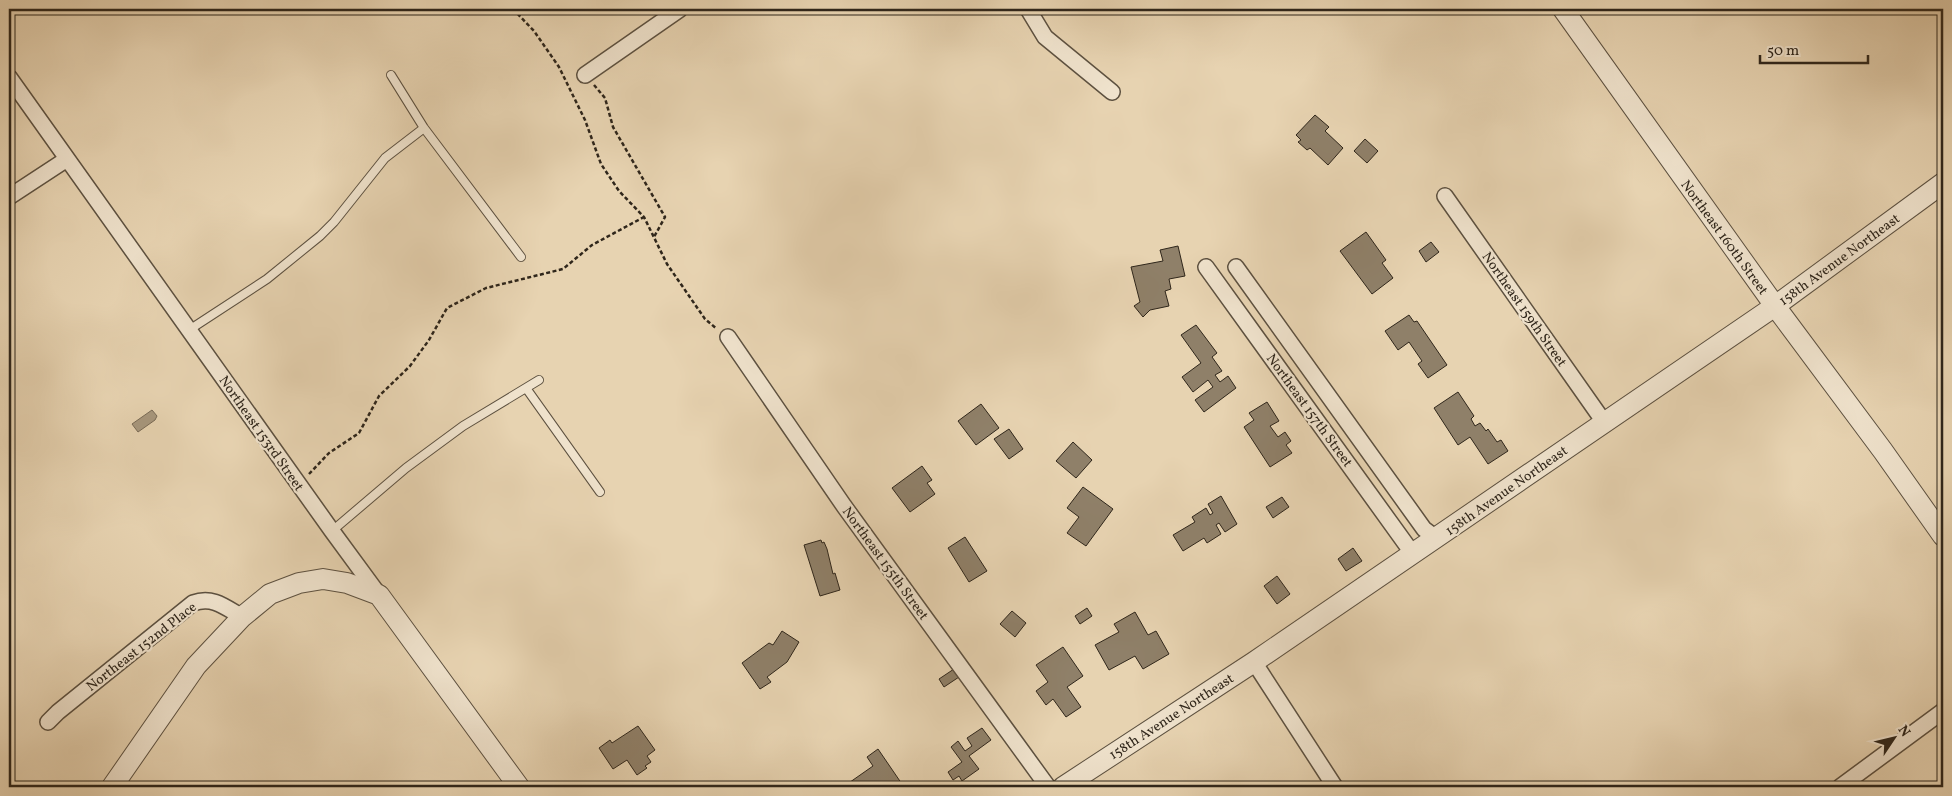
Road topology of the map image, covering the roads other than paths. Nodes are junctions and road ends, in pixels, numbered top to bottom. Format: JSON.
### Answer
{"nodes":[{"id":1,"x":680,"y":9,"type":"edge"},
{"id":2,"x":1028,"y":9,"type":"edge"},
{"id":3,"x":1563,"y":9,"type":"edge"},
{"id":4,"x":391,"y":75,"type":"dead end"},
{"id":5,"x":585,"y":75,"type":"road end"},
{"id":6,"x":9,"y":77,"type":"edge"},
{"id":7,"x":1112,"y":92,"type":"dead end"},
{"id":8,"x":424,"y":128,"type":"junction"},
{"id":9,"x":67,"y":159,"type":"junction"},
{"id":10,"x":1943,"y":183,"type":"edge"},
{"id":11,"x":1445,"y":196,"type":"dead end"},
{"id":12,"x":9,"y":197,"type":"edge"},
{"id":13,"x":521,"y":257,"type":"dead end"},
{"id":14,"x":1206,"y":267,"type":"dead end"},
{"id":15,"x":1236,"y":267,"type":"dead end"},
{"id":16,"x":1775,"y":306,"type":"junction"},
{"id":17,"x":189,"y":330,"type":"junction"},
{"id":18,"x":728,"y":337,"type":"road end"},
{"id":19,"x":539,"y":380,"type":"dead end"},
{"id":20,"x":526,"y":388,"type":"junction"},
{"id":21,"x":1604,"y":422,"type":"junction"},
{"id":22,"x":600,"y":492,"type":"dead end"},
{"id":23,"x":332,"y":531,"type":"junction"},
{"id":24,"x":1943,"y":536,"type":"edge"},
{"id":25,"x":1436,"y":538,"type":"junction"},
{"id":26,"x":1413,"y":554,"type":"junction"},
{"id":27,"x":379,"y":595,"type":"junction"},
{"id":28,"x":242,"y":617,"type":"junction"},
{"id":29,"x":1254,"y":662,"type":"junction"},
{"id":30,"x":1943,"y":711,"type":"edge"},
{"id":31,"x":48,"y":722,"type":"dead end"},
{"id":32,"x":112,"y":787,"type":"edge"},
{"id":33,"x":519,"y":787,"type":"edge"},
{"id":34,"x":1048,"y":787,"type":"edge"},
{"id":35,"x":1063,"y":787,"type":"edge"},
{"id":36,"x":1335,"y":787,"type":"edge"},
{"id":37,"x":1840,"y":787,"type":"edge"}],
"edges":[{"from":1,"to":5,"type":"street"},
{"from":2,"to":7,"type":"street"},
{"from":3,"to":16,"type":"street","name":"Northeast 160th Street"},
{"from":4,"to":8,"type":"lane"},
{"from":6,"to":9,"type":"street","name":"Northeast 153rd Street"},
{"from":8,"to":13,"type":"lane"},
{"from":8,"to":17,"type":"lane"},
{"from":9,"to":12,"type":"street"},
{"from":9,"to":17,"type":"street","name":"Northeast 153rd Street"},
{"from":10,"to":16,"type":"street","name":"158th Avenue Northeast"},
{"from":11,"to":21,"type":"street","name":"Northeast 159th Street"},
{"from":14,"to":26,"type":"street","name":"Northeast 157th Street"},
{"from":15,"to":25,"type":"street"},
{"from":16,"to":21,"type":"street","name":"158th Avenue Northeast"},
{"from":16,"to":24,"type":"street","name":"Northeast 160th Street"},
{"from":17,"to":23,"type":"street","name":"Northeast 153rd Street"},
{"from":18,"to":34,"type":"street","name":"Northeast 155th Street"},
{"from":19,"to":20,"type":"lane"},
{"from":20,"to":22,"type":"lane"},
{"from":20,"to":23,"type":"lane"},
{"from":21,"to":25,"type":"street","name":"158th Avenue Northeast"},
{"from":23,"to":27,"type":"street","name":"Northeast 153rd Street"},
{"from":25,"to":26,"type":"street","name":"158th Avenue Northeast"},
{"from":26,"to":29,"type":"street","name":"158th Avenue Northeast"},
{"from":27,"to":28,"type":"street"},
{"from":27,"to":33,"type":"street","name":"Northeast 153rd Street"},
{"from":28,"to":31,"type":"street","name":"Northeast 152nd Place"},
{"from":28,"to":32,"type":"street"},
{"from":29,"to":35,"type":"street","name":"158th Avenue Northeast"},
{"from":29,"to":36,"type":"street"},
{"from":30,"to":37,"type":"street"}]}
